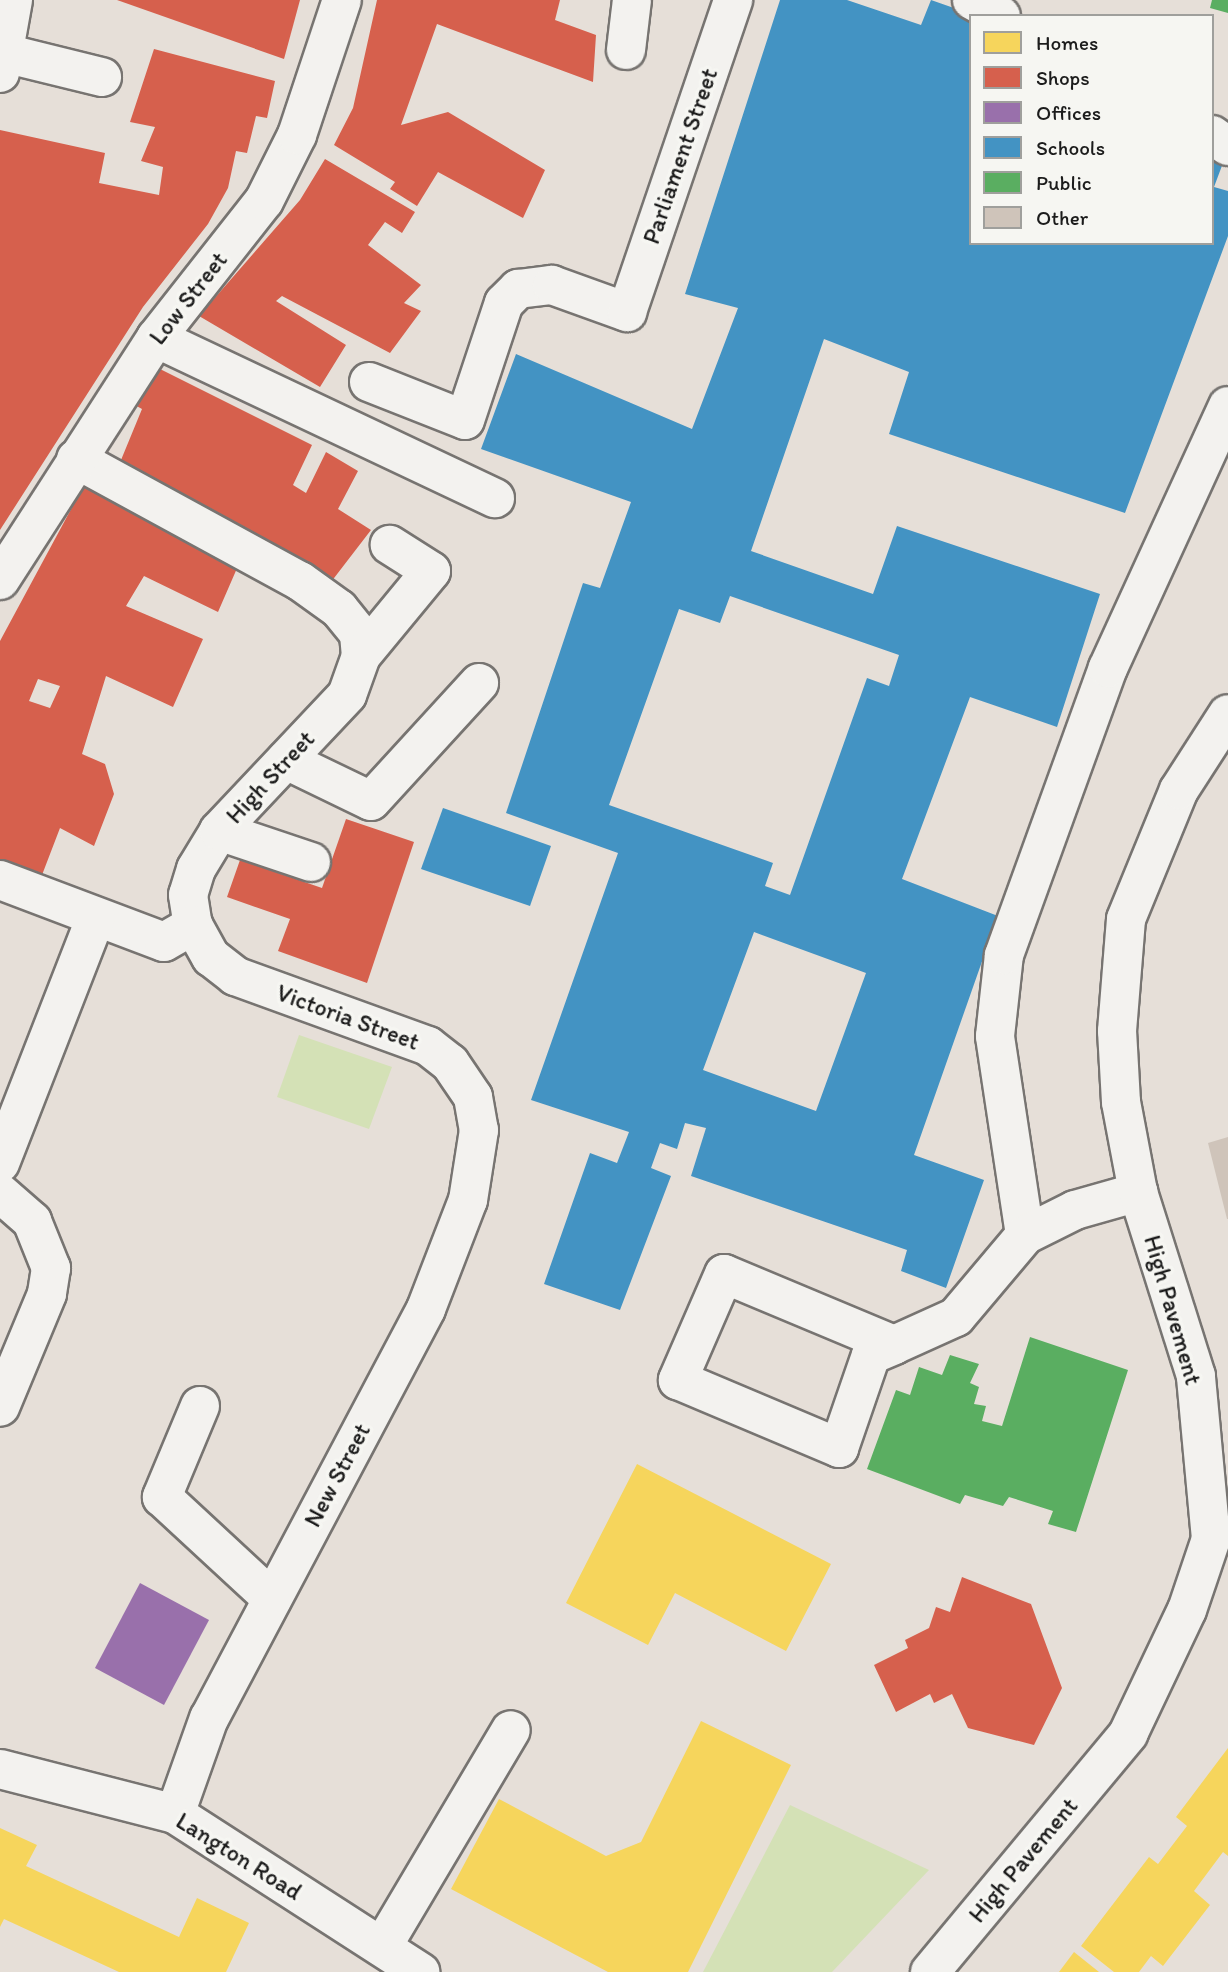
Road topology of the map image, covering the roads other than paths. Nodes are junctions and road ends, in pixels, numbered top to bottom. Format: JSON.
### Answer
{"nodes":[{"id":1,"x":13,"y":0,"type":"edge"},
{"id":2,"x":342,"y":0,"type":"edge"},
{"id":3,"x":632,"y":0,"type":"edge"},
{"id":4,"x":733,"y":0,"type":"edge"},
{"id":5,"x":972,"y":0,"type":"edge"},
{"id":6,"x":998,"y":14,"type":"edge"},
{"id":7,"x":626,"y":50,"type":"dead end"},
{"id":8,"x":2,"y":63,"type":"edge"},
{"id":9,"x":102,"y":77,"type":"dead end"},
{"id":10,"x":156,"y":338,"type":"junction"},
{"id":11,"x":369,"y":382,"type":"dead end"},
{"id":12,"x":1228,"y":406,"type":"edge"},
{"id":13,"x":76,"y":459,"type":"junction"},
{"id":14,"x":495,"y":498,"type":"dead end"},
{"id":15,"x":390,"y":545,"type":"dead end"},
{"id":16,"x":0,"y":580,"type":"edge"},
{"id":17,"x":360,"y":645,"type":"junction"},
{"id":18,"x":479,"y":683,"type":"dead end"},
{"id":19,"x":1228,"y":714,"type":"edge"},
{"id":20,"x":286,"y":760,"type":"junction"},
{"id":21,"x":219,"y":831,"type":"junction"},
{"id":22,"x":311,"y":862,"type":"dead end"},
{"id":23,"x":0,"y":880,"type":"edge"},
{"id":24,"x":96,"y":917,"type":"junction"},
{"id":25,"x":192,"y":925,"type":"junction"},
{"id":26,"x":479,"y":1130,"type":"joint"},
{"id":27,"x":0,"y":1163,"type":"edge"},
{"id":28,"x":1138,"y":1192,"type":"junction"},
{"id":29,"x":0,"y":1193,"type":"edge"},
{"id":30,"x":1025,"y":1235,"type":"junction"},
{"id":31,"x":894,"y":1345,"type":"junction"},
{"id":32,"x":200,"y":1406,"type":"dead end"},
{"id":33,"x":0,"y":1407,"type":"edge"},
{"id":34,"x":1219,"y":1542,"type":"edge"},
{"id":35,"x":272,"y":1599,"type":"junction"},
{"id":36,"x":511,"y":1730,"type":"dead end"},
{"id":37,"x":0,"y":1769,"type":"edge"},
{"id":38,"x":175,"y":1814,"type":"junction"},
{"id":39,"x":382,"y":1947,"type":"junction"},
{"id":40,"x":420,"y":1972,"type":"edge"},
{"id":41,"x":930,"y":1972,"type":"edge"}],
"edges":[{"from":1,"to":8,"type":"street"},
{"from":2,"to":10,"type":"street","name":"Low Street"},
{"from":3,"to":7,"type":"street"},
{"from":4,"to":11,"type":"street","name":"Parliament Street"},
{"from":5,"to":6,"type":"street"},
{"from":8,"to":9,"type":"street"},
{"from":10,"to":13,"type":"street","name":"Low Street"},
{"from":10,"to":14,"type":"street"},
{"from":12,"to":30,"type":"street"},
{"from":13,"to":16,"type":"street","name":"Low Street"},
{"from":13,"to":17,"type":"street"},
{"from":15,"to":17,"type":"street","name":"High Street"},
{"from":17,"to":20,"type":"street","name":"High Street"},
{"from":18,"to":20,"type":"street"},
{"from":19,"to":28,"type":"street","name":"High Pavement"},
{"from":20,"to":21,"type":"street","name":"High Street"},
{"from":21,"to":22,"type":"street"},
{"from":21,"to":25,"type":"street","name":"High Street"},
{"from":23,"to":24,"type":"street"},
{"from":24,"to":25,"type":"street"},
{"from":24,"to":27,"type":"street"},
{"from":25,"to":26,"type":"street","name":"Victoria Street"},
{"from":26,"to":35,"type":"street","name":"New Street"},
{"from":28,"to":30,"type":"street"},
{"from":28,"to":34,"type":"street","name":"High Pavement"},
{"from":29,"to":33,"type":"street"},
{"from":30,"to":31,"type":"street"},
{"from":31,"to":31,"type":"street"},
{"from":32,"to":35,"type":"street"},
{"from":34,"to":41,"type":"street","name":"High Pavement"},
{"from":35,"to":38,"type":"street","name":"New Street"},
{"from":36,"to":39,"type":"street"},
{"from":37,"to":38,"type":"street","name":"Langton Road"},
{"from":38,"to":39,"type":"street","name":"Langton Road"},
{"from":39,"to":40,"type":"street","name":"Langton Road"}]}
